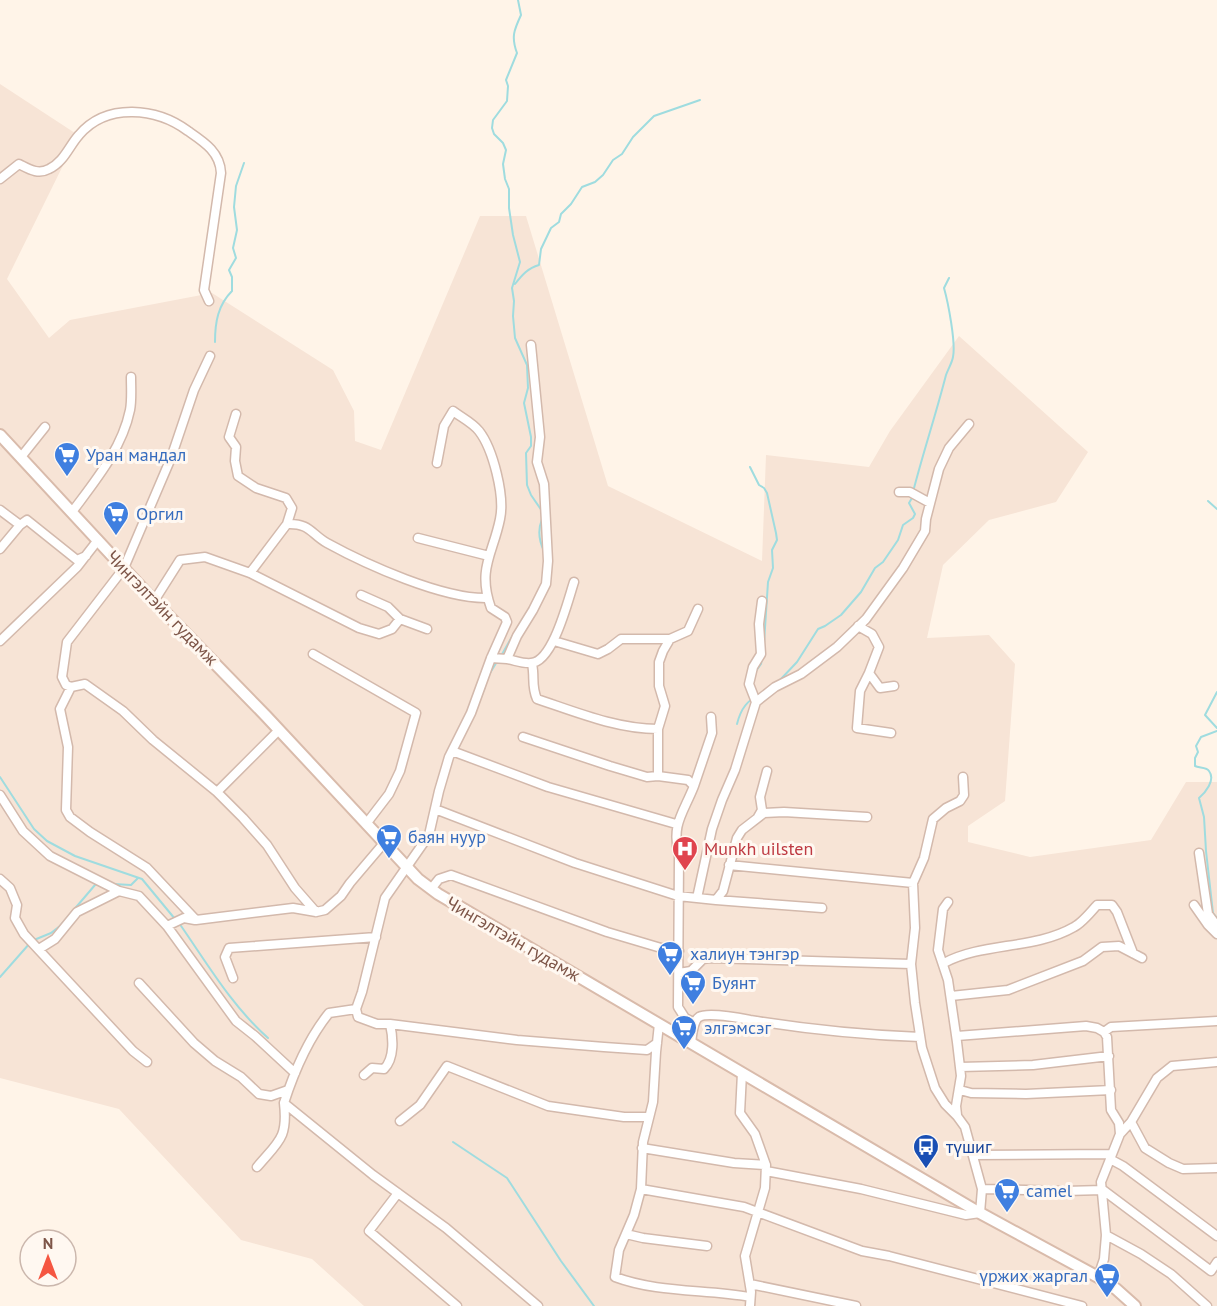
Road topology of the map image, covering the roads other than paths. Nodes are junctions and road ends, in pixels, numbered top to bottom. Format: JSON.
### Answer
{"nodes":[{"id":1,"x":0,"y":178,"type":"edge"},
{"id":2,"x":209,"y":301,"type":"dead end"},
{"id":3,"x":531,"y":345,"type":"dead end"},
{"id":4,"x":210,"y":356,"type":"dead end"},
{"id":5,"x":131,"y":377,"type":"dead end"},
{"id":6,"x":236,"y":414,"type":"dead end"},
{"id":7,"x":969,"y":423,"type":"dead end"},
{"id":8,"x":45,"y":427,"type":"dead end"},
{"id":9,"x":0,"y":435,"type":"edge"},
{"id":10,"x":21,"y":457,"type":"junction"},
{"id":11,"x":437,"y":464,"type":"dead end"},
{"id":12,"x":899,"y":492,"type":"dead end"},
{"id":13,"x":930,"y":503,"type":"junction"},
{"id":14,"x":0,"y":510,"type":"edge"},
{"id":15,"x":72,"y":512,"type":"junction"},
{"id":16,"x":287,"y":524,"type":"junction"},
{"id":17,"x":20,"y":525,"type":"junction"},
{"id":18,"x":418,"y":538,"type":"dead end"},
{"id":19,"x":98,"y":540,"type":"junction"},
{"id":20,"x":0,"y":549,"type":"edge"},
{"id":21,"x":86,"y":556,"type":"junction"},
{"id":22,"x":489,"y":556,"type":"junction"},
{"id":23,"x":124,"y":568,"type":"junction"},
{"id":24,"x":250,"y":573,"type":"junction"},
{"id":25,"x":574,"y":582,"type":"dead end"},
{"id":26,"x":361,"y":595,"type":"dead end"},
{"id":27,"x":487,"y":598,"type":"junction"},
{"id":28,"x":154,"y":601,"type":"junction"},
{"id":29,"x":762,"y":601,"type":"dead end"},
{"id":30,"x":698,"y":609,"type":"dead end"},
{"id":31,"x":400,"y":619,"type":"junction"},
{"id":32,"x":858,"y":626,"type":"junction"},
{"id":33,"x":427,"y":629,"type":"dead end"},
{"id":34,"x":670,"y":639,"type":"junction"},
{"id":35,"x":0,"y":641,"type":"edge"},
{"id":36,"x":554,"y":641,"type":"junction"},
{"id":37,"x":313,"y":654,"type":"dead end"},
{"id":38,"x":490,"y":658,"type":"junction"},
{"id":39,"x":507,"y":659,"type":"junction"},
{"id":40,"x":532,"y":664,"type":"junction"},
{"id":41,"x":869,"y":673,"type":"junction"},
{"id":42,"x":894,"y":686,"type":"dead end"},
{"id":43,"x":71,"y":687,"type":"junction"},
{"id":44,"x":756,"y":702,"type":"junction"},
{"id":45,"x":711,"y":717,"type":"dead end"},
{"id":46,"x":658,"y":729,"type":"junction"},
{"id":47,"x":279,"y":730,"type":"junction"},
{"id":48,"x":891,"y":733,"type":"dead end"},
{"id":49,"x":523,"y":737,"type":"dead end"},
{"id":50,"x":452,"y":751,"type":"junction"},
{"id":51,"x":767,"y":771,"type":"dead end"},
{"id":52,"x":658,"y":776,"type":"junction"},
{"id":53,"x":963,"y":777,"type":"dead end"},
{"id":54,"x":694,"y":786,"type":"junction"},
{"id":55,"x":216,"y":792,"type":"junction"},
{"id":56,"x":0,"y":795,"type":"edge"},
{"id":57,"x":435,"y":809,"type":"junction"},
{"id":58,"x":867,"y":817,"type":"dead end"},
{"id":59,"x":758,"y":818,"type":"junction"},
{"id":60,"x":366,"y":824,"type":"junction"},
{"id":61,"x":676,"y":824,"type":"junction"},
{"id":62,"x":384,"y":843,"type":"junction"},
{"id":63,"x":1199,"y":853,"type":"dead end"},
{"id":64,"x":729,"y":865,"type":"junction"},
{"id":65,"x":406,"y":867,"type":"junction"},
{"id":66,"x":0,"y":879,"type":"edge"},
{"id":67,"x":913,"y":883,"type":"junction"},
{"id":68,"x":431,"y":889,"type":"junction"},
{"id":69,"x":119,"y":891,"type":"junction"},
{"id":70,"x":678,"y":896,"type":"junction"},
{"id":71,"x":697,"y":898,"type":"junction"},
{"id":72,"x":716,"y":900,"type":"junction"},
{"id":73,"x":948,"y":902,"type":"dead end"},
{"id":74,"x":1194,"y":904,"type":"dead end"},
{"id":75,"x":822,"y":908,"type":"dead end"},
{"id":76,"x":316,"y":912,"type":"junction"},
{"id":77,"x":196,"y":920,"type":"junction"},
{"id":78,"x":166,"y":926,"type":"junction"},
{"id":79,"x":1217,"y":926,"type":"edge"},
{"id":80,"x":1217,"y":934,"type":"edge"},
{"id":81,"x":376,"y":938,"type":"junction"},
{"id":82,"x":39,"y":949,"type":"junction"},
{"id":83,"x":679,"y":951,"type":"junction"},
{"id":84,"x":1133,"y":952,"type":"junction"},
{"id":85,"x":1142,"y":958,"type":"dead end"},
{"id":86,"x":944,"y":963,"type":"junction"},
{"id":87,"x":911,"y":964,"type":"junction"},
{"id":88,"x":679,"y":973,"type":"junction"},
{"id":89,"x":233,"y":978,"type":"dead end"},
{"id":90,"x":139,"y":983,"type":"dead end"},
{"id":91,"x":951,"y":996,"type":"junction"},
{"id":92,"x":356,"y":1009,"type":"junction"},
{"id":93,"x":1217,"y":1021,"type":"edge"},
{"id":94,"x":695,"y":1023,"type":"junction"},
{"id":95,"x":390,"y":1024,"type":"junction"},
{"id":96,"x":659,"y":1024,"type":"junction"},
{"id":97,"x":1104,"y":1032,"type":"junction"},
{"id":98,"x":957,"y":1036,"type":"junction"},
{"id":99,"x":920,"y":1037,"type":"junction"},
{"id":100,"x":657,"y":1043,"type":"junction"},
{"id":101,"x":691,"y":1043,"type":"junction"},
{"id":102,"x":1109,"y":1056,"type":"junction"},
{"id":103,"x":147,"y":1062,"type":"dead end"},
{"id":104,"x":1217,"y":1062,"type":"edge"},
{"id":105,"x":960,"y":1067,"type":"junction"},
{"id":106,"x":295,"y":1073,"type":"junction"},
{"id":107,"x":742,"y":1073,"type":"junction"},
{"id":108,"x":364,"y":1076,"type":"dead end"},
{"id":109,"x":288,"y":1090,"type":"junction"},
{"id":110,"x":960,"y":1090,"type":"junction"},
{"id":111,"x":1111,"y":1090,"type":"junction"},
{"id":112,"x":285,"y":1102,"type":"junction"},
{"id":113,"x":957,"y":1116,"type":"junction"},
{"id":114,"x":648,"y":1117,"type":"junction"},
{"id":115,"x":400,"y":1121,"type":"dead end"},
{"id":116,"x":1131,"y":1122,"type":"junction"},
{"id":117,"x":1120,"y":1134,"type":"junction"},
{"id":118,"x":642,"y":1148,"type":"junction"},
{"id":119,"x":973,"y":1155,"type":"junction"},
{"id":120,"x":1111,"y":1157,"type":"junction"},
{"id":121,"x":257,"y":1167,"type":"dead end"},
{"id":122,"x":766,"y":1168,"type":"junction"},
{"id":123,"x":1217,"y":1168,"type":"edge"},
{"id":124,"x":641,"y":1189,"type":"junction"},
{"id":125,"x":982,"y":1189,"type":"junction"},
{"id":126,"x":1103,"y":1190,"type":"junction"},
{"id":127,"x":398,"y":1193,"type":"junction"},
{"id":128,"x":759,"y":1211,"type":"junction"},
{"id":129,"x":980,"y":1213,"type":"junction"},
{"id":130,"x":626,"y":1234,"type":"junction"},
{"id":131,"x":1106,"y":1235,"type":"junction"},
{"id":132,"x":1217,"y":1236,"type":"edge"},
{"id":133,"x":707,"y":1246,"type":"dead end"},
{"id":134,"x":1217,"y":1262,"type":"edge"},
{"id":135,"x":1098,"y":1277,"type":"junction"},
{"id":136,"x":750,"y":1284,"type":"junction"},
{"id":137,"x":750,"y":1302,"type":"edge"},
{"id":138,"x":457,"y":1306,"type":"edge"},
{"id":139,"x":538,"y":1306,"type":"edge"},
{"id":140,"x":856,"y":1306,"type":"edge"},
{"id":141,"x":1082,"y":1306,"type":"edge"},
{"id":142,"x":1131,"y":1306,"type":"edge"},
{"id":143,"x":1207,"y":1306,"type":"edge"}],
"edges":[{"from":1,"to":2,"type":"street"},
{"from":3,"to":39,"type":"street"},
{"from":4,"to":23,"type":"street"},
{"from":5,"to":15,"type":"street"},
{"from":6,"to":16,"type":"street"},
{"from":7,"to":13,"type":"street"},
{"from":8,"to":10,"type":"street"},
{"from":9,"to":10,"type":"main road","name":"Чингэлтэйн гудамж"},
{"from":10,"to":15,"type":"main road","name":"Чингэлтэйн гудамж"},
{"from":11,"to":22,"type":"street"},
{"from":12,"to":13,"type":"street"},
{"from":13,"to":32,"type":"street"},
{"from":14,"to":17,"type":"street"},
{"from":15,"to":19,"type":"main road","name":"Чингэлтэйн гудамж"},
{"from":16,"to":24,"type":"street"},
{"from":16,"to":27,"type":"street"},
{"from":17,"to":20,"type":"street"},
{"from":17,"to":21,"type":"street"},
{"from":18,"to":22,"type":"street"},
{"from":19,"to":21,"type":"street"},
{"from":19,"to":23,"type":"main road","name":"Чингэлтэйн гудамж"},
{"from":21,"to":35,"type":"street"},
{"from":22,"to":27,"type":"street"},
{"from":23,"to":28,"type":"main road","name":"Чингэлтэйн гудамж"},
{"from":23,"to":43,"type":"street"},
{"from":24,"to":28,"type":"street"},
{"from":24,"to":31,"type":"street"},
{"from":25,"to":36,"type":"street"},
{"from":26,"to":31,"type":"street"},
{"from":27,"to":38,"type":"street"},
{"from":28,"to":47,"type":"main road","name":"Чингэлтэйн гудамж"},
{"from":29,"to":44,"type":"street"},
{"from":30,"to":34,"type":"street"},
{"from":31,"to":33,"type":"street"},
{"from":32,"to":41,"type":"street"},
{"from":32,"to":44,"type":"street"},
{"from":34,"to":36,"type":"street"},
{"from":34,"to":46,"type":"street"},
{"from":36,"to":40,"type":"street"},
{"from":37,"to":60,"type":"street"},
{"from":38,"to":39,"type":"street"},
{"from":38,"to":50,"type":"street"},
{"from":39,"to":40,"type":"street"},
{"from":40,"to":46,"type":"street"},
{"from":41,"to":42,"type":"street"},
{"from":41,"to":48,"type":"street"},
{"from":43,"to":55,"type":"street"},
{"from":43,"to":77,"type":"street"},
{"from":44,"to":71,"type":"street"},
{"from":45,"to":54,"type":"street"},
{"from":46,"to":52,"type":"street"},
{"from":47,"to":55,"type":"street"},
{"from":47,"to":60,"type":"main road","name":"Чингэлтэйн гудамж"},
{"from":49,"to":52,"type":"street"},
{"from":50,"to":57,"type":"street"},
{"from":50,"to":61,"type":"street"},
{"from":51,"to":59,"type":"street"},
{"from":52,"to":54,"type":"street"},
{"from":53,"to":67,"type":"street"},
{"from":54,"to":61,"type":"street"},
{"from":55,"to":76,"type":"street"},
{"from":56,"to":69,"type":"street"},
{"from":57,"to":65,"type":"street"},
{"from":57,"to":70,"type":"street"},
{"from":58,"to":59,"type":"street"},
{"from":59,"to":64,"type":"street"},
{"from":60,"to":62,"type":"main road","name":"Чингэлтэйн гудамж"},
{"from":61,"to":70,"type":"street"},
{"from":62,"to":65,"type":"main road","name":"Чингэлтэйн гудамж"},
{"from":62,"to":76,"type":"street"},
{"from":63,"to":79,"type":"street"},
{"from":64,"to":67,"type":"street"},
{"from":64,"to":72,"type":"street"},
{"from":65,"to":68,"type":"main road","name":"Чингэлтэйн гудамж"},
{"from":65,"to":81,"type":"street"},
{"from":66,"to":82,"type":"street"},
{"from":67,"to":87,"type":"street"},
{"from":68,"to":83,"type":"street"},
{"from":68,"to":96,"type":"main road","name":"Чингэлтэйн гудамж"},
{"from":69,"to":78,"type":"street"},
{"from":69,"to":82,"type":"street"},
{"from":70,"to":71,"type":"street"},
{"from":70,"to":83,"type":"street"},
{"from":71,"to":72,"type":"street"},
{"from":72,"to":75,"type":"street"},
{"from":73,"to":86,"type":"street"},
{"from":74,"to":80,"type":"street"},
{"from":76,"to":77,"type":"street"},
{"from":77,"to":78,"type":"street"},
{"from":78,"to":106,"type":"street"},
{"from":81,"to":89,"type":"street"},
{"from":81,"to":92,"type":"street"},
{"from":82,"to":103,"type":"street"},
{"from":83,"to":88,"type":"street"},
{"from":84,"to":85,"type":"street"},
{"from":84,"to":86,"type":"street"},
{"from":84,"to":91,"type":"street"},
{"from":86,"to":91,"type":"street"},
{"from":87,"to":88,"type":"street"},
{"from":87,"to":99,"type":"street"},
{"from":88,"to":94,"type":"street"},
{"from":90,"to":109,"type":"street"},
{"from":91,"to":98,"type":"street"},
{"from":92,"to":95,"type":"street"},
{"from":92,"to":106,"type":"street"},
{"from":93,"to":97,"type":"street"},
{"from":94,"to":99,"type":"street"},
{"from":94,"to":101,"type":"street"},
{"from":95,"to":100,"type":"street"},
{"from":95,"to":108,"type":"street"},
{"from":96,"to":100,"type":"street"},
{"from":96,"to":101,"type":"main road","name":"Чингэлтэйн гудамж"},
{"from":97,"to":98,"type":"street"},
{"from":97,"to":102,"type":"street"},
{"from":98,"to":105,"type":"street"},
{"from":99,"to":113,"type":"street"},
{"from":100,"to":114,"type":"street"},
{"from":101,"to":107,"type":"main road","name":"Чингэлтэйн гудамж"},
{"from":102,"to":105,"type":"street"},
{"from":102,"to":111,"type":"street"},
{"from":104,"to":116,"type":"street"},
{"from":105,"to":110,"type":"street"},
{"from":106,"to":109,"type":"street"},
{"from":107,"to":122,"type":"street"},
{"from":107,"to":129,"type":"main road","name":"Чингэлтэйн гудамж"},
{"from":109,"to":112,"type":"street"},
{"from":110,"to":111,"type":"street"},
{"from":110,"to":113,"type":"street"},
{"from":111,"to":117,"type":"street"},
{"from":112,"to":121,"type":"street"},
{"from":112,"to":127,"type":"street"},
{"from":113,"to":119,"type":"street"},
{"from":114,"to":115,"type":"street"},
{"from":114,"to":118,"type":"street"},
{"from":116,"to":117,"type":"street"},
{"from":116,"to":123,"type":"street"},
{"from":117,"to":120,"type":"street"},
{"from":118,"to":122,"type":"street"},
{"from":118,"to":124,"type":"street"},
{"from":119,"to":120,"type":"street"},
{"from":119,"to":125,"type":"street"},
{"from":120,"to":126,"type":"street"},
{"from":120,"to":132,"type":"street"},
{"from":122,"to":128,"type":"street"},
{"from":122,"to":129,"type":"street"},
{"from":124,"to":128,"type":"street"},
{"from":124,"to":130,"type":"street"},
{"from":125,"to":126,"type":"street"},
{"from":125,"to":129,"type":"street"},
{"from":126,"to":131,"type":"street"},
{"from":126,"to":134,"type":"street"},
{"from":127,"to":138,"type":"street"},
{"from":127,"to":139,"type":"street"},
{"from":128,"to":136,"type":"street"},
{"from":128,"to":141,"type":"street"},
{"from":129,"to":135,"type":"main road","name":"Чингэлтэйн гудамж"},
{"from":130,"to":133,"type":"street"},
{"from":130,"to":137,"type":"street"},
{"from":131,"to":135,"type":"street"},
{"from":131,"to":143,"type":"street"},
{"from":135,"to":142,"type":"main road","name":"Чингэлтэйн гудамж"},
{"from":136,"to":137,"type":"street"},
{"from":136,"to":140,"type":"street"}]}
